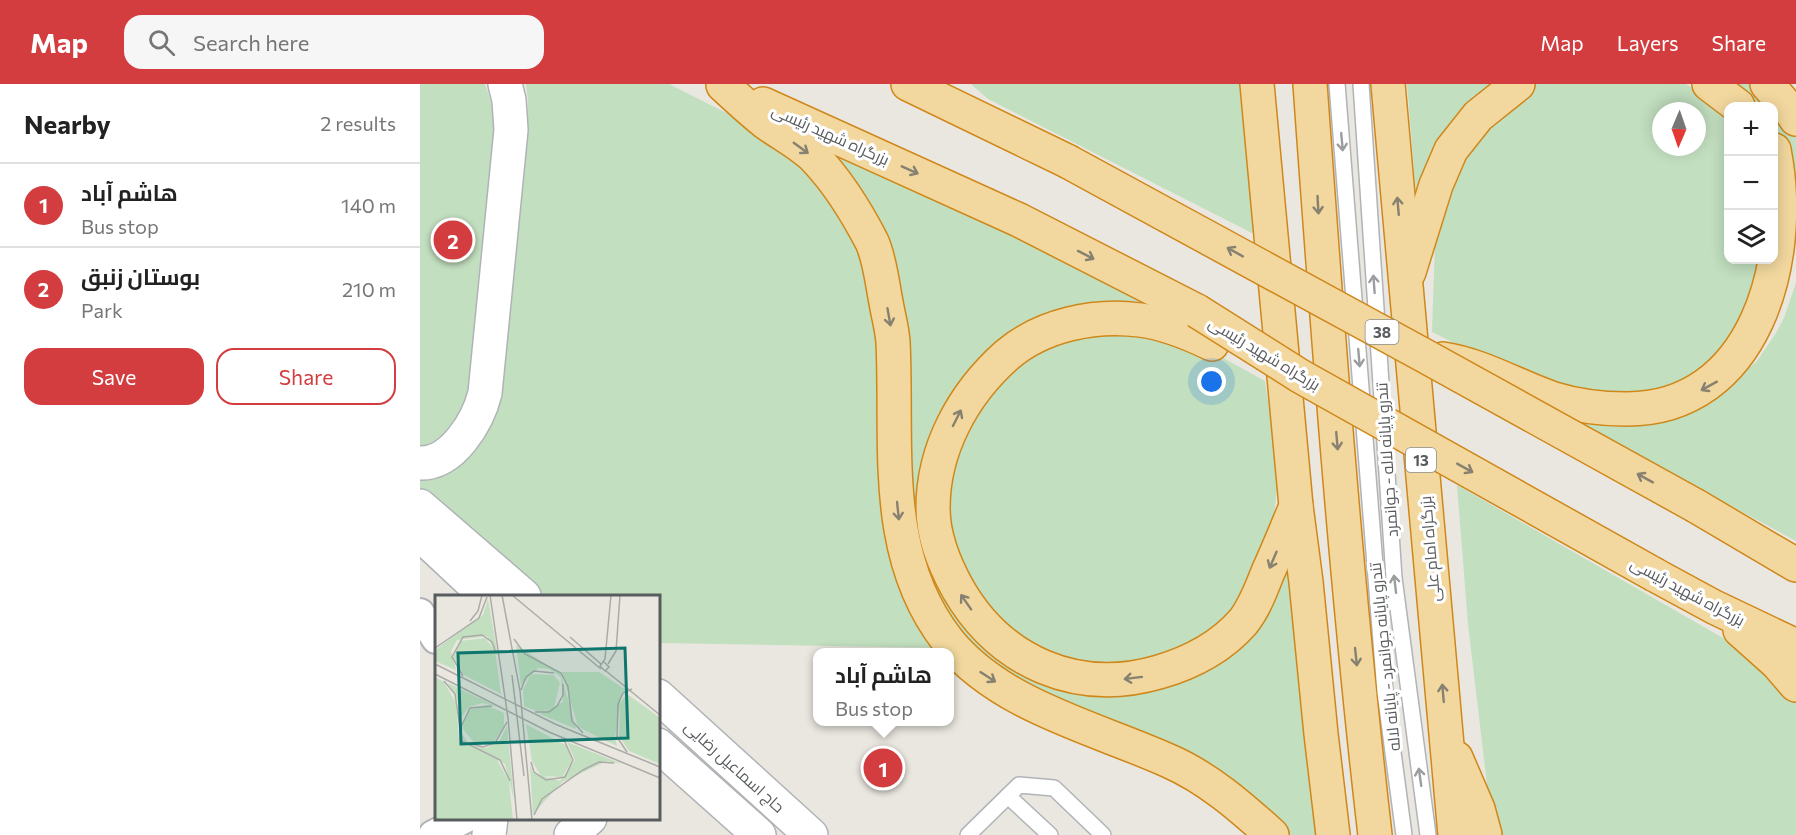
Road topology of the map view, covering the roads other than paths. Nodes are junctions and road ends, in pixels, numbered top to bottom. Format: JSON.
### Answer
{"nodes":[{"id":1,"x":505,"y":84,"type":"edge"},
{"id":2,"x":908,"y":84,"type":"edge"},
{"id":3,"x":947,"y":84,"type":"edge"},
{"id":4,"x":1257,"y":84,"type":"edge"},
{"id":5,"x":1310,"y":84,"type":"edge"},
{"id":6,"x":1337,"y":84,"type":"edge"},
{"id":7,"x":1361,"y":84,"type":"edge"},
{"id":8,"x":1388,"y":84,"type":"edge"},
{"id":9,"x":1518,"y":84,"type":"edge"},
{"id":10,"x":1709,"y":84,"type":"edge"},
{"id":11,"x":1767,"y":84,"type":"edge"},
{"id":12,"x":722,"y":85,"type":"edge"},
{"id":13,"x":1733,"y":102,"type":"edge"},
{"id":14,"x":973,"y":114,"type":"junction"},
{"id":15,"x":1796,"y":119,"type":"edge"},
{"id":16,"x":1776,"y":156,"type":"edge"},
{"id":17,"x":1405,"y":285,"type":"junction"},
{"id":18,"x":1425,"y":356,"type":"junction"},
{"id":19,"x":1300,"y":376,"type":"junction"},
{"id":20,"x":420,"y":463,"type":"edge"},
{"id":21,"x":420,"y":506,"type":"edge"},
{"id":22,"x":1296,"y":506,"type":"junction"},
{"id":23,"x":420,"y":535,"type":"edge"},
{"id":24,"x":1796,"y":565,"type":"edge"},
{"id":25,"x":484,"y":595,"type":"edge"},
{"id":26,"x":522,"y":595,"type":"edge"},
{"id":27,"x":1714,"y":607,"type":"junction"},
{"id":28,"x":420,"y":613,"type":"edge"},
{"id":29,"x":435,"y":637,"type":"edge"},
{"id":30,"x":1796,"y":646,"type":"edge"},
{"id":31,"x":1796,"y":685,"type":"edge"},
{"id":32,"x":660,"y":698,"type":"edge"},
{"id":33,"x":1447,"y":739,"type":"junction"},
{"id":34,"x":660,"y":747,"type":"edge"},
{"id":35,"x":660,"y":777,"type":"edge"},
{"id":36,"x":695,"y":778,"type":"junction"},
{"id":37,"x":1008,"y":796,"type":"junction"},
{"id":38,"x":464,"y":820,"type":"edge"},
{"id":39,"x":491,"y":820,"type":"edge"},
{"id":40,"x":573,"y":820,"type":"edge"},
{"id":41,"x":589,"y":820,"type":"edge"},
{"id":42,"x":978,"y":832,"type":"edge"},
{"id":43,"x":433,"y":835,"type":"edge"},
{"id":44,"x":489,"y":835,"type":"edge"},
{"id":45,"x":570,"y":835,"type":"edge"},
{"id":46,"x":759,"y":835,"type":"edge"},
{"id":47,"x":811,"y":835,"type":"edge"},
{"id":48,"x":1050,"y":835,"type":"edge"},
{"id":49,"x":1102,"y":835,"type":"edge"},
{"id":50,"x":1272,"y":835,"type":"edge"},
{"id":51,"x":1333,"y":835,"type":"edge"},
{"id":52,"x":1375,"y":835,"type":"edge"},
{"id":53,"x":1404,"y":835,"type":"edge"},
{"id":54,"x":1428,"y":835,"type":"edge"},
{"id":55,"x":1455,"y":835,"type":"edge"},
{"id":56,"x":1485,"y":835,"type":"edge"}],
"edges":[{"from":1,"to":20,"type":"main road"},
{"from":2,"to":14,"type":"highway","number":"38"},
{"from":3,"to":14,"type":"highway"},
{"from":4,"to":22,"type":"highway"},
{"from":5,"to":52,"type":"highway","one_way":true},
{"from":6,"to":53,"type":"lane","name":"تندرو پایانه جوانمرد - پایانه لاله","one_way":true},
{"from":54,"to":7,"type":"lane","name":"تندرو پایانه لاله - جوانمرد","one_way":true},
{"from":17,"to":8,"type":"highway","name":"بزرگراه امام علی","number":"13","one_way":true},
{"from":9,"to":17,"type":"highway"},
{"from":10,"to":13,"type":"highway"},
{"from":11,"to":15,"type":"highway"},
{"from":12,"to":19,"type":"highway","name":"بزرگراه شهید رئیسی","one_way":true,"bridge":true},
{"from":12,"to":50,"type":"highway","one_way":true},
{"from":18,"to":14,"type":"highway","number":"38","one_way":true,"bridge":true},
{"from":16,"to":18,"type":"highway","one_way":true},
{"from":33,"to":17,"type":"highway","name":"بزرگراه امام علی","number":"13","one_way":true},
{"from":24,"to":18,"type":"highway","number":"38","one_way":true,"bridge":true},
{"from":22,"to":19,"type":"highway","one_way":true,"bridge":true},
{"from":19,"to":27,"type":"highway","name":"بزرگراه شهید رئیسی","one_way":true,"bridge":true},
{"from":21,"to":26,"type":"main road"},
{"from":22,"to":51,"type":"highway"},
{"from":23,"to":25,"type":"main road"},
{"from":27,"to":30,"type":"highway","name":"بزرگراه شهید رئیسی"},
{"from":27,"to":31,"type":"highway"},
{"from":28,"to":29,"type":"street"},
{"from":32,"to":47,"type":"main road","name":"حاج اسماعیل رضایی"},
{"from":33,"to":55,"type":"highway","name":"بزرگراه امام علی","number":"13"},
{"from":33,"to":56,"type":"highway"},
{"from":34,"to":36,"type":"main road"},
{"from":35,"to":36,"type":"main road"},
{"from":36,"to":46,"type":"main road"},
{"from":37,"to":42,"type":"lane"},
{"from":37,"to":48,"type":"lane"},
{"from":37,"to":49,"type":"lane"},
{"from":38,"to":43,"type":"street"},
{"from":39,"to":44,"type":"main road"},
{"from":40,"to":45,"type":"main road"},
{"from":41,"to":45,"type":"main road"}]}
